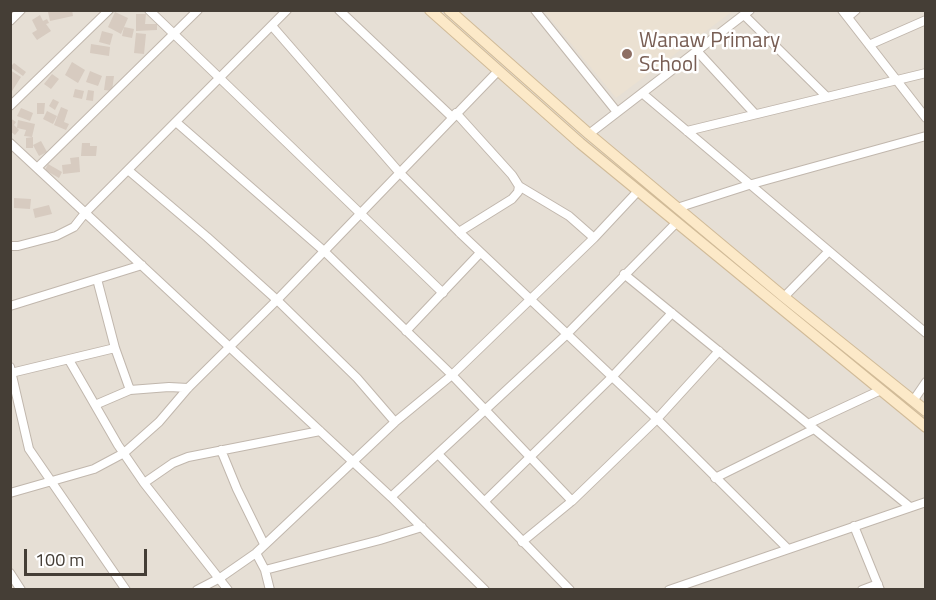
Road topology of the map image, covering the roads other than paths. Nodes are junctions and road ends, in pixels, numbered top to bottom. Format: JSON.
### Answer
{"nodes":[{"id":1,"x":21,"y":10,"type":"edge"},
{"id":2,"x":109,"y":10,"type":"edge"},
{"id":3,"x":149,"y":10,"type":"edge"},
{"id":4,"x":198,"y":10,"type":"edge"},
{"id":5,"x":287,"y":10,"type":"edge"},
{"id":6,"x":339,"y":10,"type":"edge"},
{"id":7,"x":430,"y":10,"type":"edge"},
{"id":8,"x":449,"y":10,"type":"edge"},
{"id":9,"x":535,"y":10,"type":"edge"},
{"id":10,"x":856,"y":10,"type":"edge"},
{"id":11,"x":747,"y":13,"type":"edge"},
{"id":12,"x":845,"y":14,"type":"edge"},
{"id":13,"x":926,"y":20,"type":"edge"},
{"id":14,"x":10,"y":21,"type":"edge"},
{"id":15,"x":272,"y":26,"type":"junction"},
{"id":16,"x":174,"y":34,"type":"junction"},
{"id":17,"x":869,"y":45,"type":"junction"},
{"id":18,"x":697,"y":51,"type":"junction"},
{"id":19,"x":498,"y":71,"type":"junction"},
{"id":20,"x":926,"y":73,"type":"edge"},
{"id":21,"x":221,"y":77,"type":"junction"},
{"id":22,"x":897,"y":80,"type":"junction"},
{"id":23,"x":642,"y":93,"type":"junction"},
{"id":24,"x":827,"y":97,"type":"junction"},
{"id":25,"x":10,"y":106,"type":"edge"},
{"id":26,"x":617,"y":112,"type":"junction"},
{"id":27,"x":755,"y":114,"type":"junction"},
{"id":28,"x":454,"y":115,"type":"junction"},
{"id":29,"x":926,"y":118,"type":"edge"},
{"id":30,"x":176,"y":122,"type":"junction"},
{"id":31,"x":687,"y":131,"type":"junction"},
{"id":32,"x":589,"y":134,"type":"junction"},
{"id":33,"x":926,"y":136,"type":"edge"},
{"id":34,"x":10,"y":143,"type":"edge"},
{"id":35,"x":37,"y":168,"type":"junction"},
{"id":36,"x":128,"y":170,"type":"junction"},
{"id":37,"x":399,"y":172,"type":"junction"},
{"id":38,"x":752,"y":184,"type":"junction"},
{"id":39,"x":519,"y":186,"type":"junction"},
{"id":40,"x":638,"y":191,"type":"junction"},
{"id":41,"x":677,"y":208,"type":"junction"},
{"id":42,"x":85,"y":213,"type":"junction"},
{"id":43,"x":360,"y":214,"type":"junction"},
{"id":44,"x":676,"y":223,"type":"junction"},
{"id":45,"x":459,"y":232,"type":"junction"},
{"id":46,"x":594,"y":238,"type":"junction"},
{"id":47,"x":10,"y":246,"type":"edge"},
{"id":48,"x":324,"y":251,"type":"junction"},
{"id":49,"x":829,"y":251,"type":"junction"},
{"id":50,"x":480,"y":253,"type":"junction"},
{"id":51,"x":142,"y":266,"type":"junction"},
{"id":52,"x":624,"y":274,"type":"junction"},
{"id":53,"x":97,"y":279,"type":"junction"},
{"id":54,"x":443,"y":293,"type":"junction"},
{"id":55,"x":784,"y":297,"type":"junction"},
{"id":56,"x":529,"y":298,"type":"junction"},
{"id":57,"x":277,"y":300,"type":"junction"},
{"id":58,"x":10,"y":306,"type":"edge"},
{"id":59,"x":672,"y":313,"type":"junction"},
{"id":60,"x":406,"y":331,"type":"junction"},
{"id":61,"x":926,"y":333,"type":"edge"},
{"id":62,"x":566,"y":334,"type":"junction"},
{"id":63,"x":231,"y":347,"type":"junction"},
{"id":64,"x":115,"y":348,"type":"junction"},
{"id":65,"x":719,"y":351,"type":"junction"},
{"id":66,"x":69,"y":360,"type":"junction"},
{"id":67,"x":10,"y":368,"type":"edge"},
{"id":68,"x":11,"y":373,"type":"edge"},
{"id":69,"x":452,"y":375,"type":"junction"},
{"id":70,"x":612,"y":377,"type":"junction"},
{"id":71,"x":926,"y":382,"type":"edge"},
{"id":72,"x":188,"y":388,"type":"junction"},
{"id":73,"x":130,"y":390,"type":"junction"},
{"id":74,"x":881,"y":390,"type":"junction"},
{"id":75,"x":913,"y":401,"type":"junction"},
{"id":76,"x":95,"y":405,"type":"junction"},
{"id":77,"x":485,"y":410,"type":"junction"},
{"id":78,"x":926,"y":411,"type":"edge"},
{"id":79,"x":657,"y":419,"type":"junction"},
{"id":80,"x":394,"y":422,"type":"junction"},
{"id":81,"x":811,"y":427,"type":"junction"},
{"id":82,"x":926,"y":427,"type":"edge"},
{"id":83,"x":320,"y":431,"type":"junction"},
{"id":84,"x":221,"y":450,"type":"junction"},
{"id":85,"x":124,"y":453,"type":"junction"},
{"id":86,"x":438,"y":454,"type":"junction"},
{"id":87,"x":530,"y":457,"type":"junction"},
{"id":88,"x":353,"y":461,"type":"junction"},
{"id":89,"x":715,"y":478,"type":"junction"},
{"id":90,"x":51,"y":482,"type":"junction"},
{"id":91,"x":144,"y":483,"type":"junction"},
{"id":92,"x":10,"y":493,"type":"edge"},
{"id":93,"x":391,"y":497,"type":"junction"},
{"id":94,"x":485,"y":501,"type":"junction"},
{"id":95,"x":572,"y":501,"type":"junction"},
{"id":96,"x":926,"y":502,"type":"edge"},
{"id":97,"x":910,"y":507,"type":"junction"},
{"id":98,"x":854,"y":526,"type":"junction"},
{"id":99,"x":422,"y":527,"type":"junction"},
{"id":100,"x":522,"y":542,"type":"junction"},
{"id":101,"x":264,"y":544,"type":"junction"},
{"id":102,"x":788,"y":549,"type":"junction"},
{"id":103,"x":256,"y":552,"type":"junction"},
{"id":104,"x":265,"y":570,"type":"junction"},
{"id":105,"x":10,"y":573,"type":"edge"},
{"id":106,"x":220,"y":578,"type":"junction"},
{"id":107,"x":879,"y":587,"type":"edge"},
{"id":108,"x":21,"y":590,"type":"edge"},
{"id":109,"x":126,"y":590,"type":"edge"},
{"id":110,"x":197,"y":590,"type":"edge"},
{"id":111,"x":228,"y":590,"type":"edge"},
{"id":112,"x":270,"y":590,"type":"edge"},
{"id":113,"x":485,"y":590,"type":"edge"},
{"id":114,"x":570,"y":590,"type":"edge"},
{"id":115,"x":669,"y":590,"type":"edge"},
{"id":116,"x":862,"y":590,"type":"edge"}],
"edges":[{"from":1,"to":14,"type":"street"},
{"from":2,"to":25,"type":"street"},
{"from":3,"to":16,"type":"street"},
{"from":4,"to":16,"type":"street"},
{"from":5,"to":15,"type":"street"},
{"from":6,"to":28,"type":"street"},
{"from":7,"to":19,"type":"main road"},
{"from":8,"to":32,"type":"main road"},
{"from":9,"to":26,"type":"street"},
{"from":10,"to":12,"type":"street"},
{"from":11,"to":18,"type":"street"},
{"from":11,"to":24,"type":"street"},
{"from":12,"to":17,"type":"street"},
{"from":13,"to":17,"type":"street"},
{"from":15,"to":21,"type":"street"},
{"from":15,"to":37,"type":"street"},
{"from":16,"to":21,"type":"street"},
{"from":16,"to":35,"type":"street"},
{"from":17,"to":22,"type":"street"},
{"from":18,"to":23,"type":"street"},
{"from":18,"to":27,"type":"street"},
{"from":19,"to":28,"type":"street"},
{"from":19,"to":40,"type":"main road"},
{"from":20,"to":22,"type":"street"},
{"from":21,"to":30,"type":"street"},
{"from":21,"to":43,"type":"street"},
{"from":22,"to":24,"type":"street"},
{"from":22,"to":29,"type":"street"},
{"from":23,"to":26,"type":"street"},
{"from":23,"to":31,"type":"street"},
{"from":24,"to":27,"type":"street"},
{"from":26,"to":32,"type":"street"},
{"from":27,"to":31,"type":"street"},
{"from":28,"to":37,"type":"street"},
{"from":28,"to":39,"type":"street"},
{"from":30,"to":36,"type":"street"},
{"from":30,"to":48,"type":"street"},
{"from":31,"to":38,"type":"street"},
{"from":32,"to":41,"type":"main road"},
{"from":33,"to":38,"type":"street"},
{"from":34,"to":35,"type":"street"},
{"from":35,"to":42,"type":"street"},
{"from":36,"to":42,"type":"street"},
{"from":36,"to":57,"type":"street"},
{"from":37,"to":43,"type":"street"},
{"from":37,"to":45,"type":"street"},
{"from":38,"to":41,"type":"street"},
{"from":38,"to":49,"type":"street"},
{"from":39,"to":45,"type":"street"},
{"from":39,"to":46,"type":"street"},
{"from":40,"to":44,"type":"main road"},
{"from":40,"to":46,"type":"street"},
{"from":41,"to":55,"type":"main road"},
{"from":42,"to":47,"type":"street"},
{"from":42,"to":51,"type":"street"},
{"from":43,"to":48,"type":"street"},
{"from":43,"to":54,"type":"street"},
{"from":44,"to":52,"type":"street"},
{"from":44,"to":74,"type":"main road"},
{"from":45,"to":50,"type":"street"},
{"from":46,"to":56,"type":"street"},
{"from":48,"to":57,"type":"street"},
{"from":48,"to":60,"type":"street"},
{"from":49,"to":55,"type":"street"},
{"from":49,"to":61,"type":"street"},
{"from":50,"to":54,"type":"street"},
{"from":50,"to":56,"type":"street"},
{"from":51,"to":53,"type":"street"},
{"from":51,"to":63,"type":"street"},
{"from":52,"to":59,"type":"street"},
{"from":52,"to":62,"type":"street"},
{"from":53,"to":58,"type":"street"},
{"from":53,"to":64,"type":"street"},
{"from":54,"to":60,"type":"street"},
{"from":55,"to":75,"type":"main road"},
{"from":56,"to":62,"type":"street"},
{"from":56,"to":69,"type":"street"},
{"from":57,"to":63,"type":"street"},
{"from":57,"to":80,"type":"street"},
{"from":59,"to":65,"type":"street"},
{"from":59,"to":70,"type":"street"},
{"from":60,"to":69,"type":"street"},
{"from":62,"to":70,"type":"street"},
{"from":62,"to":77,"type":"street"},
{"from":63,"to":72,"type":"street"},
{"from":63,"to":83,"type":"street"},
{"from":64,"to":66,"type":"street"},
{"from":64,"to":73,"type":"street"},
{"from":65,"to":79,"type":"street"},
{"from":65,"to":81,"type":"street"},
{"from":66,"to":68,"type":"street"},
{"from":66,"to":76,"type":"street"},
{"from":67,"to":68,"type":"street"},
{"from":68,"to":90,"type":"street"},
{"from":69,"to":77,"type":"street"},
{"from":69,"to":80,"type":"street"},
{"from":70,"to":79,"type":"street"},
{"from":70,"to":87,"type":"street"},
{"from":71,"to":75,"type":"street"},
{"from":72,"to":73,"type":"street"},
{"from":72,"to":85,"type":"street"},
{"from":73,"to":76,"type":"street"},
{"from":74,"to":81,"type":"street"},
{"from":74,"to":82,"type":"main road"},
{"from":75,"to":78,"type":"main road"},
{"from":76,"to":85,"type":"street"},
{"from":77,"to":86,"type":"street"},
{"from":77,"to":87,"type":"street"},
{"from":79,"to":89,"type":"street"},
{"from":79,"to":95,"type":"street"},
{"from":80,"to":88,"type":"street"},
{"from":81,"to":89,"type":"street"},
{"from":81,"to":97,"type":"street"},
{"from":83,"to":84,"type":"street"},
{"from":83,"to":88,"type":"street"},
{"from":84,"to":91,"type":"street"},
{"from":84,"to":101,"type":"street"},
{"from":85,"to":90,"type":"street"},
{"from":85,"to":91,"type":"street"},
{"from":86,"to":93,"type":"street"},
{"from":86,"to":94,"type":"street"},
{"from":87,"to":94,"type":"street"},
{"from":87,"to":95,"type":"street"},
{"from":88,"to":93,"type":"street"},
{"from":88,"to":101,"type":"street"},
{"from":89,"to":102,"type":"street"},
{"from":90,"to":92,"type":"street"},
{"from":90,"to":109,"type":"street"},
{"from":91,"to":106,"type":"street"},
{"from":93,"to":99,"type":"street"},
{"from":94,"to":100,"type":"street"},
{"from":95,"to":100,"type":"street"},
{"from":96,"to":97,"type":"street"},
{"from":97,"to":98,"type":"street"},
{"from":98,"to":102,"type":"street"},
{"from":98,"to":107,"type":"street"},
{"from":99,"to":104,"type":"street"},
{"from":99,"to":113,"type":"street"},
{"from":100,"to":114,"type":"street"},
{"from":101,"to":103,"type":"street"},
{"from":102,"to":115,"type":"street"},
{"from":103,"to":104,"type":"street"},
{"from":103,"to":106,"type":"street"},
{"from":104,"to":112,"type":"street"},
{"from":105,"to":108,"type":"street"},
{"from":106,"to":110,"type":"street"},
{"from":106,"to":111,"type":"street"},
{"from":107,"to":116,"type":"street"}]}
